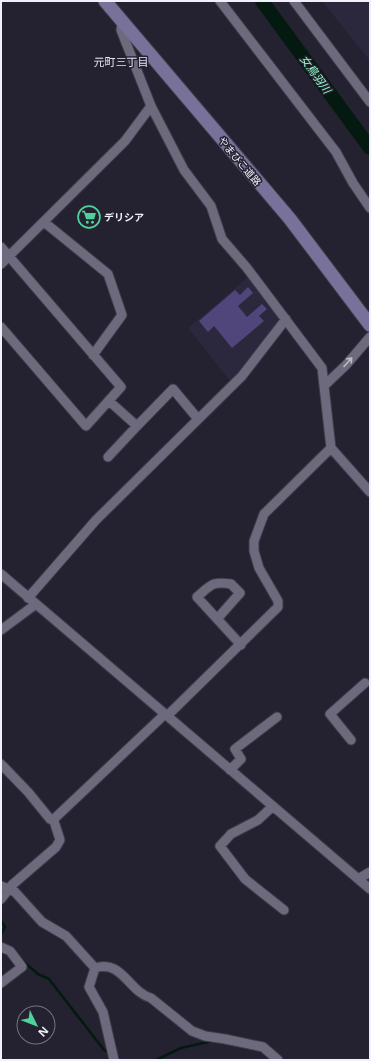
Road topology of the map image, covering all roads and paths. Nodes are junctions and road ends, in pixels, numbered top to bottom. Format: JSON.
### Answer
{"nodes":[{"id":1,"x":106,"y":1,"type":"edge"},
{"id":2,"x":220,"y":1,"type":"edge"},
{"id":3,"x":294,"y":1,"type":"edge"},
{"id":4,"x":122,"y":21,"type":"junction"},
{"id":5,"x":370,"y":102,"type":"edge"},
{"id":6,"x":151,"y":106,"type":"junction"},
{"id":7,"x":370,"y":208,"type":"edge"},
{"id":8,"x":44,"y":222,"type":"junction"},
{"id":9,"x":1,"y":246,"type":"edge"},
{"id":10,"x":10,"y":256,"type":"junction"},
{"id":11,"x":1,"y":264,"type":"edge"},
{"id":12,"x":286,"y":319,"type":"junction"},
{"id":13,"x":370,"y":325,"type":"edge"},
{"id":14,"x":1,"y":327,"type":"edge"},
{"id":15,"x":370,"y":337,"type":"edge"},
{"id":16,"x":92,"y":355,"type":"junction"},
{"id":17,"x":325,"y":385,"type":"junction"},
{"id":18,"x":109,"y":401,"type":"junction"},
{"id":19,"x":198,"y":419,"type":"junction"},
{"id":20,"x":137,"y":426,"type":"junction"},
{"id":21,"x":331,"y":448,"type":"junction"},
{"id":22,"x":108,"y":457,"type":"dead end"},
{"id":23,"x":370,"y":492,"type":"edge"},
{"id":24,"x":1,"y":574,"type":"edge"},
{"id":25,"x":28,"y":598,"type":"junction"},
{"id":26,"x":36,"y":604,"type":"junction"},
{"id":27,"x":217,"y":619,"type":"junction"},
{"id":28,"x":1,"y":630,"type":"edge"},
{"id":29,"x":241,"y":645,"type":"junction"},
{"id":30,"x":365,"y":683,"type":"dead end"},
{"id":31,"x":166,"y":715,"type":"junction"},
{"id":32,"x":277,"y":717,"type":"dead end"},
{"id":33,"x":351,"y":740,"type":"dead end"},
{"id":34,"x":1,"y":764,"type":"edge"},
{"id":35,"x":230,"y":770,"type":"junction"},
{"id":36,"x":273,"y":806,"type":"junction"},
{"id":37,"x":54,"y":821,"type":"junction"},
{"id":38,"x":370,"y":872,"type":"edge"},
{"id":39,"x":358,"y":879,"type":"junction"},
{"id":40,"x":5,"y":888,"type":"edge"},
{"id":41,"x":370,"y":889,"type":"edge"},
{"id":42,"x":1,"y":899,"type":"edge"},
{"id":43,"x":284,"y":910,"type":"dead end"},
{"id":44,"x":1,"y":947,"type":"edge"},
{"id":45,"x":95,"y":968,"type":"junction"},
{"id":46,"x":1,"y":983,"type":"edge"},
{"id":47,"x":114,"y":1060,"type":"edge"},
{"id":48,"x":278,"y":1060,"type":"edge"}],
"edges":[{"from":1,"to":4,"type":"street","name":"やまびこ道路"},
{"from":2,"to":7,"type":"street"},
{"from":3,"to":5,"type":"street"},
{"from":4,"to":6,"type":"street"},
{"from":4,"to":13,"type":"street","name":"やまびこ道路"},
{"from":6,"to":8,"type":"street"},
{"from":6,"to":12,"type":"street"},
{"from":8,"to":10,"type":"street"},
{"from":8,"to":16,"type":"street"},
{"from":9,"to":10,"type":"street"},
{"from":10,"to":11,"type":"street"},
{"from":10,"to":16,"type":"street"},
{"from":12,"to":17,"type":"street"},
{"from":12,"to":19,"type":"street"},
{"from":14,"to":18,"type":"street"},
{"from":17,"to":15,"type":"street","one_way":true},
{"from":16,"to":18,"type":"street"},
{"from":17,"to":21,"type":"street"},
{"from":18,"to":20,"type":"street"},
{"from":19,"to":20,"type":"street"},
{"from":19,"to":25,"type":"street"},
{"from":20,"to":22,"type":"street"},
{"from":21,"to":23,"type":"street"},
{"from":21,"to":29,"type":"street"},
{"from":24,"to":25,"type":"street"},
{"from":25,"to":26,"type":"street"},
{"from":26,"to":28,"type":"street"},
{"from":26,"to":31,"type":"street"},
{"from":27,"to":27,"type":"street"},
{"from":27,"to":29,"type":"street"},
{"from":29,"to":31,"type":"street"},
{"from":30,"to":33,"type":"street"},
{"from":31,"to":35,"type":"street"},
{"from":31,"to":37,"type":"street"},
{"from":32,"to":35,"type":"street"},
{"from":34,"to":37,"type":"street"},
{"from":35,"to":36,"type":"street"},
{"from":36,"to":39,"type":"street"},
{"from":36,"to":43,"type":"street"},
{"from":37,"to":40,"type":"street"},
{"from":38,"to":39,"type":"street"},
{"from":39,"to":41,"type":"street"},
{"from":40,"to":42,"type":"street"},
{"from":40,"to":45,"type":"street"},
{"from":44,"to":46,"type":"street"},
{"from":45,"to":47,"type":"street"},
{"from":45,"to":48,"type":"street"}]}
